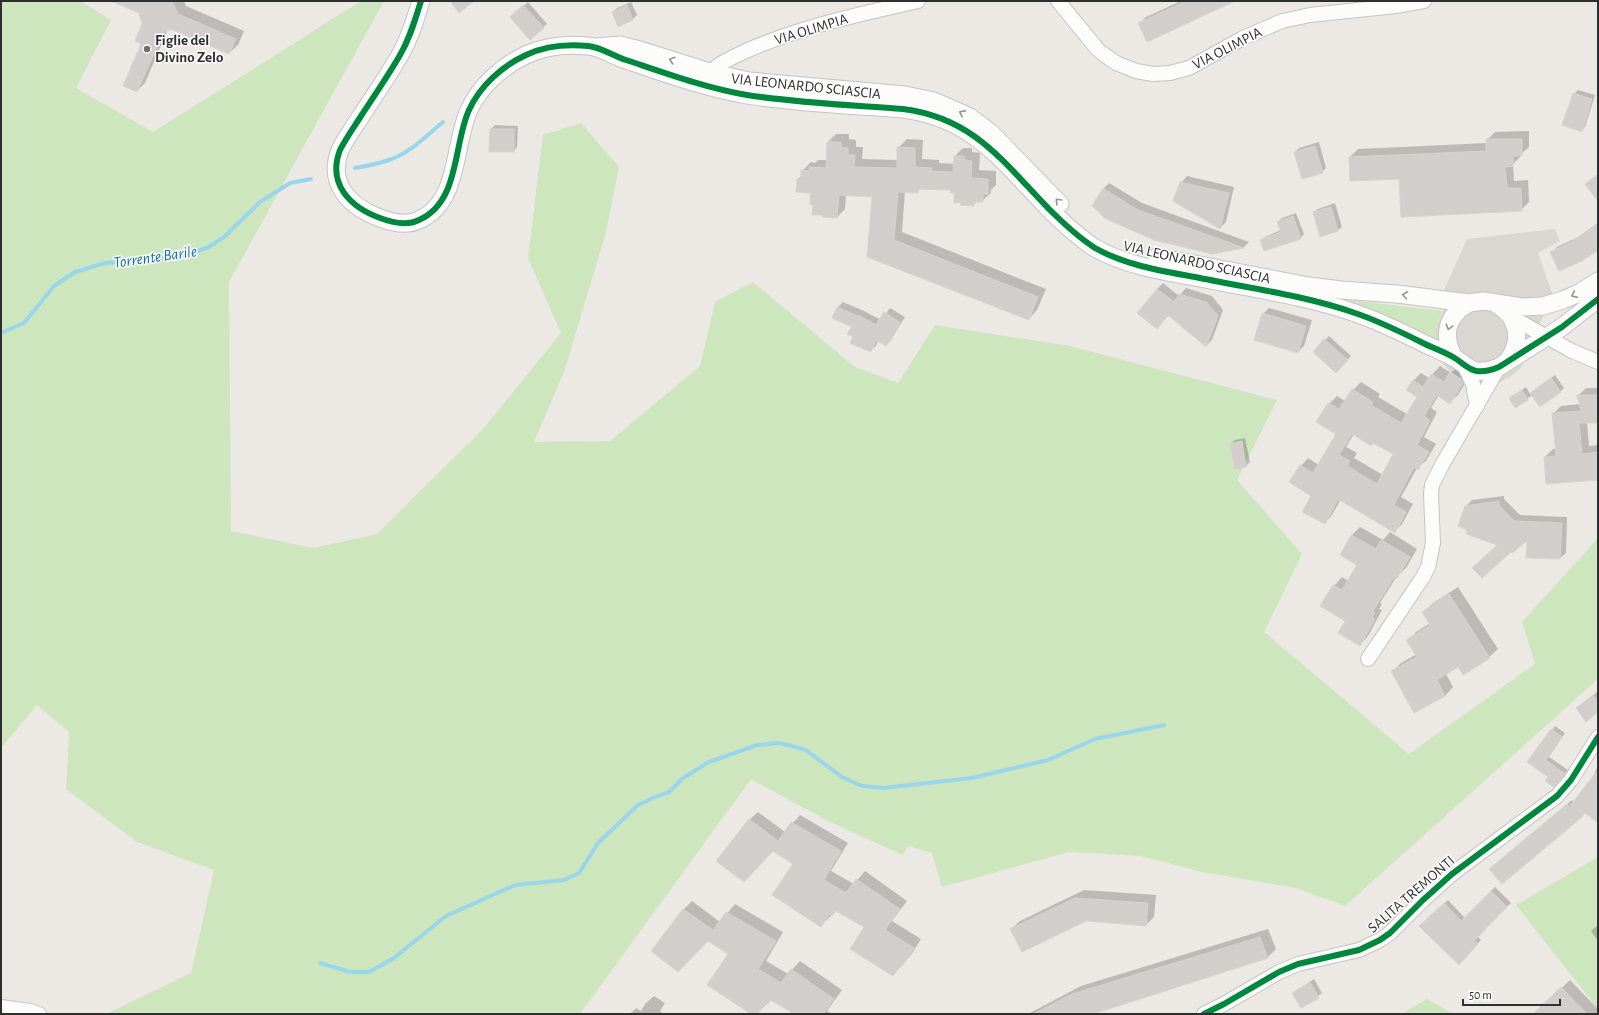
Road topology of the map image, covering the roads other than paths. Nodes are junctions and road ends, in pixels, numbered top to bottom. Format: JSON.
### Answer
{"nodes":[{"id":1,"x":421,"y":1,"type":"edge"},
{"id":2,"x":918,"y":1,"type":"edge"},
{"id":3,"x":1058,"y":1,"type":"edge"},
{"id":4,"x":1424,"y":1,"type":"edge"},
{"id":5,"x":704,"y":77,"type":"junction"},
{"id":6,"x":860,"y":98,"type":"junction"},
{"id":7,"x":1598,"y":281,"type":"edge"},
{"id":8,"x":1341,"y":290,"type":"junction"},
{"id":9,"x":1598,"y":299,"type":"edge"},
{"id":10,"x":1470,"y":303,"type":"junction"},
{"id":11,"x":1496,"y":304,"type":"junction"},
{"id":12,"x":1337,"y":308,"type":"junction"},
{"id":13,"x":1511,"y":317,"type":"junction"},
{"id":14,"x":1562,"y":327,"type":"junction"},
{"id":15,"x":1546,"y":337,"type":"junction"},
{"id":16,"x":1530,"y":347,"type":"junction"},
{"id":17,"x":1572,"y":351,"type":"junction"},
{"id":18,"x":1460,"y":362,"type":"junction"},
{"id":19,"x":1598,"y":362,"type":"edge"},
{"id":20,"x":1503,"y":363,"type":"junction"},
{"id":21,"x":1477,"y":406,"type":"junction"},
{"id":22,"x":1368,"y":659,"type":"dead end"},
{"id":23,"x":1598,"y":737,"type":"edge"},
{"id":24,"x":1,"y":1007,"type":"edge"},
{"id":25,"x":38,"y":1014,"type":"edge"},
{"id":26,"x":1204,"y":1014,"type":"edge"}],
"edges":[{"from":1,"to":5,"type":"street","name":"VIA LEONARDO SCIASCIA"},
{"from":2,"to":5,"type":"street","name":"VIA OLIMPIA"},
{"from":3,"to":4,"type":"street","name":"VIA OLIMPIA"},
{"from":5,"to":6,"type":"street","name":"VIA LEONARDO SCIASCIA"},
{"from":8,"to":6,"type":"street","name":"VIA LEONARDO SCIASCIA","one_way":true},
{"from":6,"to":12,"type":"street","name":"VIA LEONARDO SCIASCIA"},
{"from":7,"to":11,"type":"street","one_way":true},
{"from":10,"to":8,"type":"street","name":"VIA LEONARDO SCIASCIA","one_way":true},
{"from":8,"to":12,"type":"street"},
{"from":9,"to":14,"type":"street"},
{"from":10,"to":11,"type":"street"},
{"from":10,"to":18,"type":"street","one_way":true},
{"from":11,"to":13,"type":"street"},
{"from":12,"to":18,"type":"street","name":"VIA LEONARDO SCIASCIA"},
{"from":13,"to":15,"type":"street"},
{"from":13,"to":20,"type":"street"},
{"from":14,"to":15,"type":"street"},
{"from":14,"to":17,"type":"street"},
{"from":15,"to":16,"type":"street"},
{"from":15,"to":17,"type":"street"},
{"from":16,"to":17,"type":"street"},
{"from":16,"to":20,"type":"street"},
{"from":17,"to":19,"type":"street"},
{"from":18,"to":20,"type":"street"},
{"from":18,"to":21,"type":"street"},
{"from":20,"to":21,"type":"street"},
{"from":21,"to":22,"type":"street"},
{"from":23,"to":26,"type":"street","name":"SALITA TREMONTI"},
{"from":24,"to":25,"type":"street"}]}
